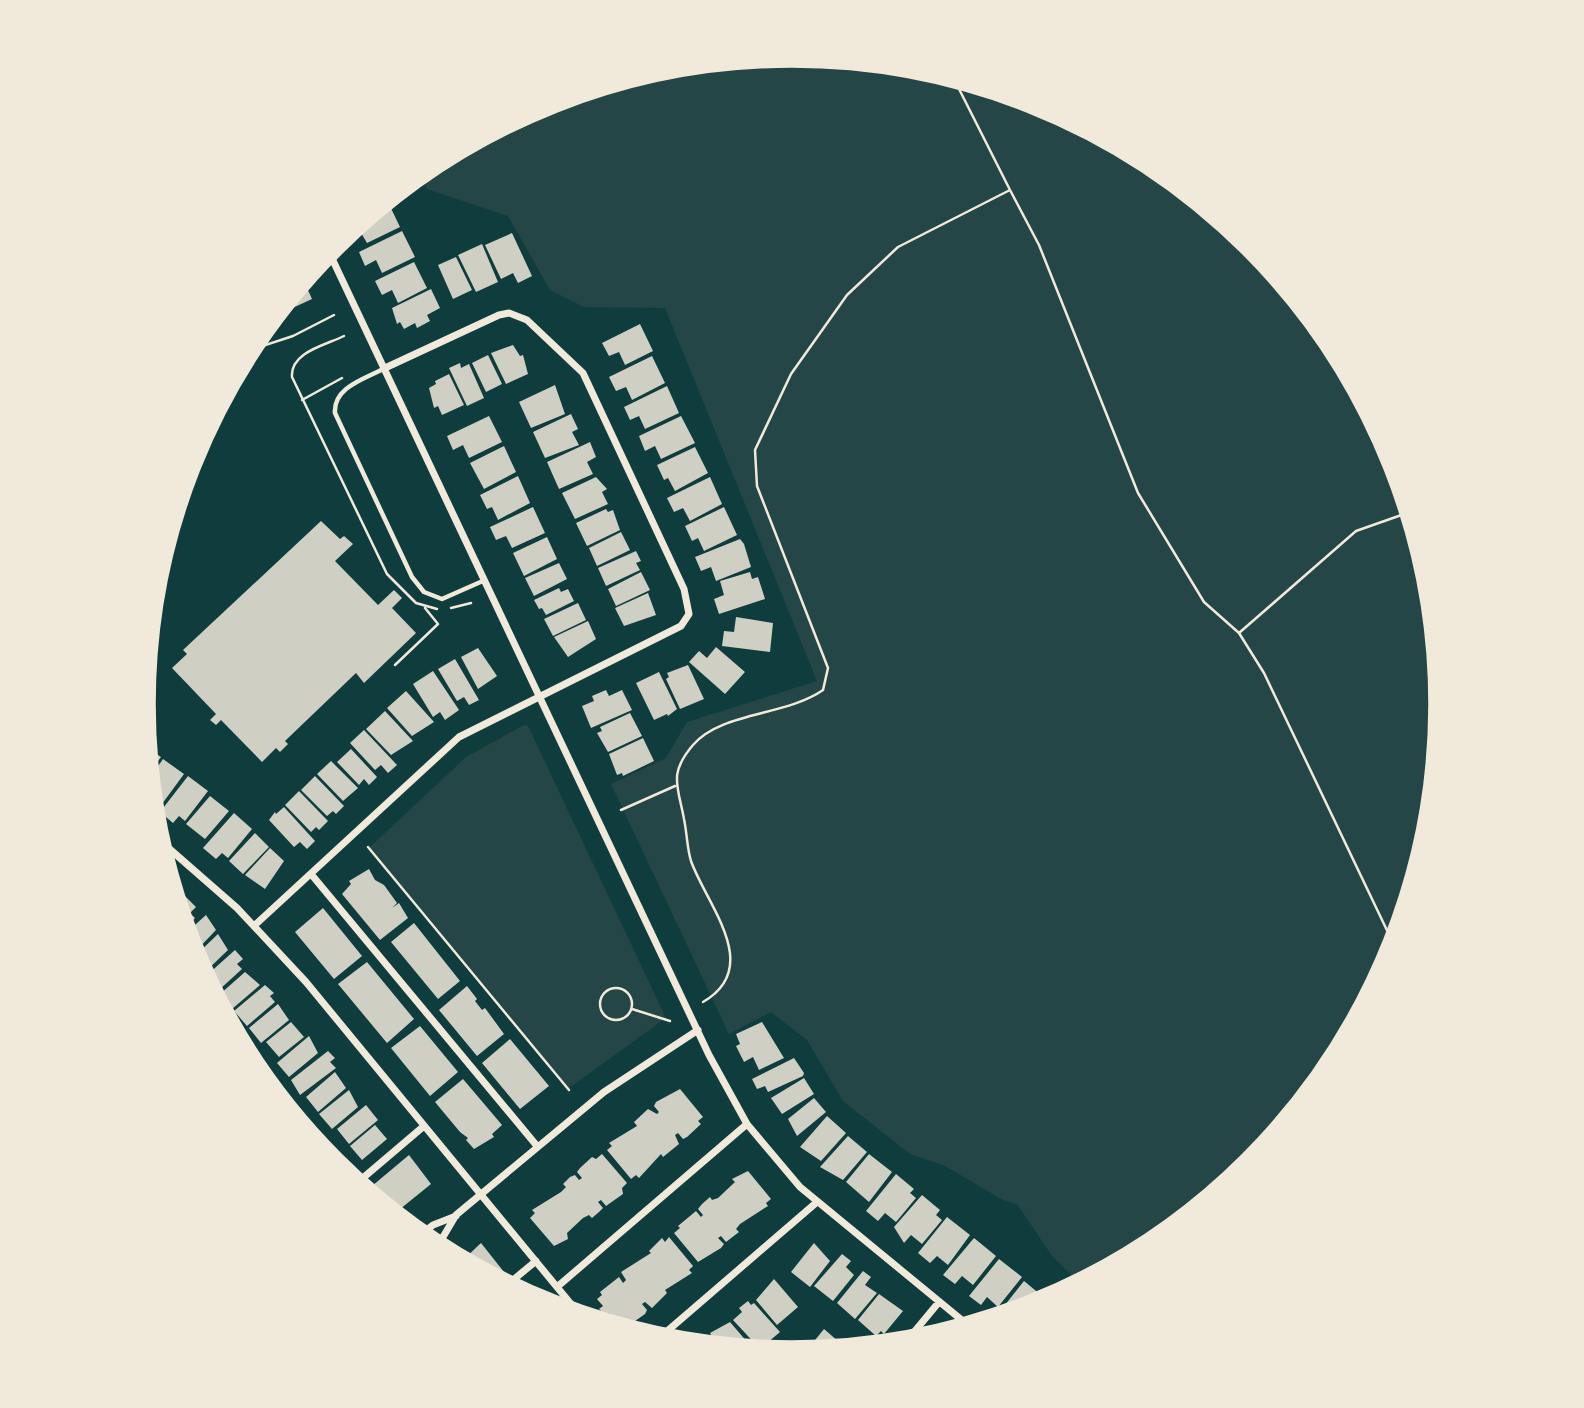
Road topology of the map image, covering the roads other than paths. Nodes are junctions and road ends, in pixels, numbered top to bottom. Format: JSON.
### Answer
{"nodes":[{"id":1,"x":333,"y":261,"type":"edge"},
{"id":2,"x":385,"y":368,"type":"junction"},
{"id":3,"x":485,"y":580,"type":"junction"},
{"id":4,"x":540,"y":695,"type":"junction"},
{"id":5,"x":172,"y":851,"type":"edge"},
{"id":6,"x":311,"y":874,"type":"junction"},
{"id":7,"x":255,"y":925,"type":"junction"},
{"id":8,"x":698,"y":1030,"type":"junction"},
{"id":9,"x":747,"y":1124,"type":"junction"},
{"id":10,"x":424,"y":1126,"type":"junction"},
{"id":11,"x":537,"y":1146,"type":"junction"},
{"id":12,"x":365,"y":1176,"type":"edge"},
{"id":13,"x":481,"y":1194,"type":"junction"},
{"id":14,"x":817,"y":1202,"type":"junction"},
{"id":15,"x":457,"y":1215,"type":"junction"},
{"id":16,"x":429,"y":1228,"type":"edge"},
{"id":17,"x":443,"y":1237,"type":"edge"},
{"id":18,"x":536,"y":1261,"type":"junction"},
{"id":19,"x":515,"y":1278,"type":"edge"},
{"id":20,"x":557,"y":1287,"type":"junction"},
{"id":21,"x":568,"y":1301,"type":"edge"},
{"id":22,"x":939,"y":1302,"type":"junction"},
{"id":23,"x":960,"y":1319,"type":"edge"},
{"id":24,"x":669,"y":1329,"type":"edge"},
{"id":25,"x":917,"y":1329,"type":"edge"}],
"edges":[{"from":1,"to":2,"type":"street"},
{"from":2,"to":3,"type":"street"},
{"from":2,"to":3,"type":"lane"},
{"from":2,"to":4,"type":"street"},
{"from":3,"to":4,"type":"street"},
{"from":4,"to":6,"type":"street"},
{"from":4,"to":8,"type":"street"},
{"from":5,"to":7,"type":"street"},
{"from":6,"to":7,"type":"street"},
{"from":6,"to":11,"type":"street"},
{"from":7,"to":10,"type":"street"},
{"from":8,"to":9,"type":"street"},
{"from":8,"to":11,"type":"street"},
{"from":9,"to":14,"type":"street"},
{"from":9,"to":20,"type":"street"},
{"from":10,"to":12,"type":"street"},
{"from":10,"to":13,"type":"street"},
{"from":11,"to":13,"type":"street"},
{"from":13,"to":15,"type":"street"},
{"from":13,"to":18,"type":"street"},
{"from":14,"to":22,"type":"street"},
{"from":14,"to":24,"type":"street"},
{"from":15,"to":16,"type":"street"},
{"from":15,"to":17,"type":"street"},
{"from":18,"to":19,"type":"street"},
{"from":18,"to":20,"type":"street"},
{"from":20,"to":21,"type":"street"},
{"from":22,"to":23,"type":"street"},
{"from":22,"to":25,"type":"street"}]}
